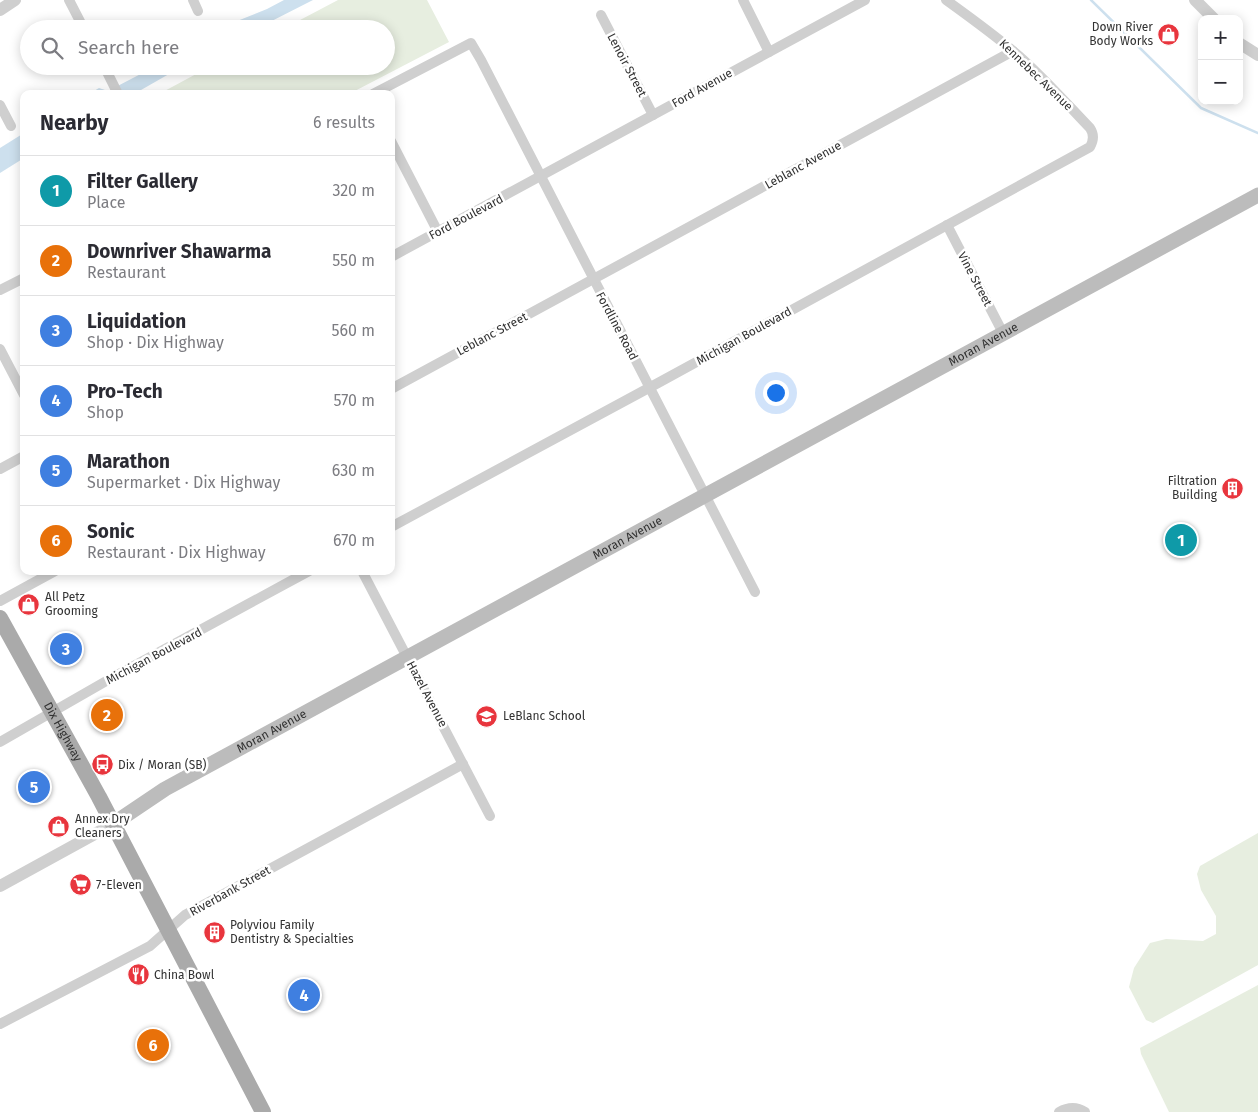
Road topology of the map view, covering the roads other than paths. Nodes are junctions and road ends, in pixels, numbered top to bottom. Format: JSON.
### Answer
{"nodes":[{"id":1,"x":16,"y":0,"type":"edge"},
{"id":2,"x":69,"y":0,"type":"edge"},
{"id":3,"x":193,"y":0,"type":"edge"},
{"id":4,"x":743,"y":0,"type":"edge"},
{"id":5,"x":865,"y":0,"type":"edge"},
{"id":6,"x":946,"y":0,"type":"edge"},
{"id":7,"x":1195,"y":0,"type":"edge"},
{"id":8,"x":0,"y":10,"type":"edge"},
{"id":9,"x":198,"y":11,"type":"dead end"},
{"id":10,"x":601,"y":15,"type":"dead end"},
{"id":11,"x":1210,"y":15,"type":"edge"},
{"id":12,"x":79,"y":20,"type":"edge"},
{"id":13,"x":1243,"y":46,"type":"edge"},
{"id":14,"x":1013,"y":51,"type":"junction"},
{"id":15,"x":769,"y":52,"type":"junction"},
{"id":16,"x":1258,"y":55,"type":"edge"},
{"id":17,"x":109,"y":75,"type":"edge"},
{"id":18,"x":116,"y":90,"type":"edge"},
{"id":19,"x":381,"y":90,"type":"edge"},
{"id":20,"x":0,"y":105,"type":"edge"},
{"id":21,"x":653,"y":115,"type":"junction"},
{"id":22,"x":11,"y":126,"type":"dead end"},
{"id":23,"x":1093,"y":140,"type":"joint"},
{"id":24,"x":395,"y":149,"type":"edge"},
{"id":25,"x":540,"y":177,"type":"junction"},
{"id":26,"x":1258,"y":195,"type":"edge"},
{"id":27,"x":947,"y":225,"type":"junction"},
{"id":28,"x":438,"y":232,"type":"junction"},
{"id":29,"x":395,"y":255,"type":"edge"},
{"id":30,"x":20,"y":280,"type":"edge"},
{"id":31,"x":593,"y":280,"type":"junction"},
{"id":32,"x":0,"y":290,"type":"edge"},
{"id":33,"x":1003,"y":333,"type":"junction"},
{"id":34,"x":0,"y":349,"type":"edge"},
{"id":35,"x":20,"y":387,"type":"edge"},
{"id":36,"x":395,"y":387,"type":"edge"},
{"id":37,"x":649,"y":388,"type":"junction"},
{"id":38,"x":20,"y":458,"type":"edge"},
{"id":39,"x":0,"y":469,"type":"edge"},
{"id":40,"x":706,"y":495,"type":"junction"},
{"id":41,"x":395,"y":525,"type":"edge"},
{"id":42,"x":48,"y":575,"type":"edge"},
{"id":43,"x":303,"y":575,"type":"edge"},
{"id":44,"x":364,"y":575,"type":"edge"},
{"id":45,"x":755,"y":592,"type":"dead end"},
{"id":46,"x":0,"y":601,"type":"edge"},
{"id":47,"x":0,"y":618,"type":"edge"},
{"id":48,"x":408,"y":657,"type":"junction"},
{"id":49,"x":52,"y":712,"type":"junction"},
{"id":50,"x":0,"y":742,"type":"edge"},
{"id":51,"x":463,"y":764,"type":"junction"},
{"id":52,"x":490,"y":816,"type":"dead end"},
{"id":53,"x":113,"y":824,"type":"junction"},
{"id":54,"x":0,"y":886,"type":"edge"},
{"id":55,"x":168,"y":929,"type":"junction"},
{"id":56,"x":0,"y":1024,"type":"edge"},
{"id":57,"x":1082,"y":1110,"type":"edge"},
{"id":58,"x":263,"y":1112,"type":"edge"},
{"id":59,"x":1059,"y":1112,"type":"edge"}],
"edges":[{"from":1,"to":8,"type":"street"},
{"from":2,"to":12,"type":"street"},
{"from":3,"to":9,"type":"street"},
{"from":4,"to":15,"type":"street"},
{"from":5,"to":15,"type":"street","name":"Ford Avenue"},
{"from":6,"to":14,"type":"street","name":"Kennebec Avenue"},
{"from":7,"to":11,"type":"street"},
{"from":10,"to":21,"type":"street","name":"Lenoir Street"},
{"from":13,"to":16,"type":"street"},
{"from":14,"to":23,"type":"street","name":"Kennebec Avenue"},
{"from":14,"to":31,"type":"street","name":"Leblanc Avenue"},
{"from":15,"to":21,"type":"street","name":"Ford Avenue"},
{"from":17,"to":18,"type":"street"},
{"from":19,"to":25,"type":"street","name":"Fordline Road"},
{"from":20,"to":22,"type":"street"},
{"from":21,"to":25,"type":"street","name":"Ford Avenue"},
{"from":23,"to":27,"type":"street","name":"Michigan Boulevard"},
{"from":24,"to":28,"type":"street"},
{"from":25,"to":28,"type":"street","name":"Ford Boulevard"},
{"from":25,"to":31,"type":"street","name":"Fordline Road"},
{"from":26,"to":33,"type":"main road","name":"Moran Avenue"},
{"from":27,"to":33,"type":"street","name":"Vine Street"},
{"from":27,"to":37,"type":"street","name":"Michigan Boulevard"},
{"from":28,"to":29,"type":"street","name":"Ford Boulevard"},
{"from":30,"to":32,"type":"street"},
{"from":31,"to":36,"type":"street","name":"Leblanc Street"},
{"from":31,"to":37,"type":"street","name":"Fordline Road"},
{"from":33,"to":40,"type":"main road","name":"Moran Avenue"},
{"from":34,"to":35,"type":"street"},
{"from":37,"to":40,"type":"street","name":"Fordline Road"},
{"from":37,"to":41,"type":"street","name":"Michigan Boulevard"},
{"from":38,"to":39,"type":"street"},
{"from":40,"to":45,"type":"street","name":"Fordline Road"},
{"from":40,"to":48,"type":"main road","name":"Moran Avenue"},
{"from":42,"to":46,"type":"street"},
{"from":43,"to":49,"type":"street","name":"Michigan Boulevard"},
{"from":44,"to":48,"type":"street","name":"Hazel Avenue"},
{"from":47,"to":49,"type":"main road","name":"Dix Highway"},
{"from":48,"to":51,"type":"street","name":"Hazel Avenue"},
{"from":48,"to":53,"type":"main road","name":"Moran Avenue"},
{"from":49,"to":50,"type":"street","name":"Michigan Boulevard"},
{"from":49,"to":53,"type":"main road","name":"Dix Highway"},
{"from":51,"to":52,"type":"street","name":"Hazel Avenue"},
{"from":51,"to":55,"type":"street","name":"Riverbank Street"},
{"from":53,"to":54,"type":"street","name":"Moran Avenue"},
{"from":53,"to":55,"type":"main road","name":"Dix Highway"},
{"from":55,"to":56,"type":"street","name":"Riverbank Street"},
{"from":55,"to":58,"type":"main road","name":"Dix Highway"},
{"from":57,"to":59,"type":"street"}]}
